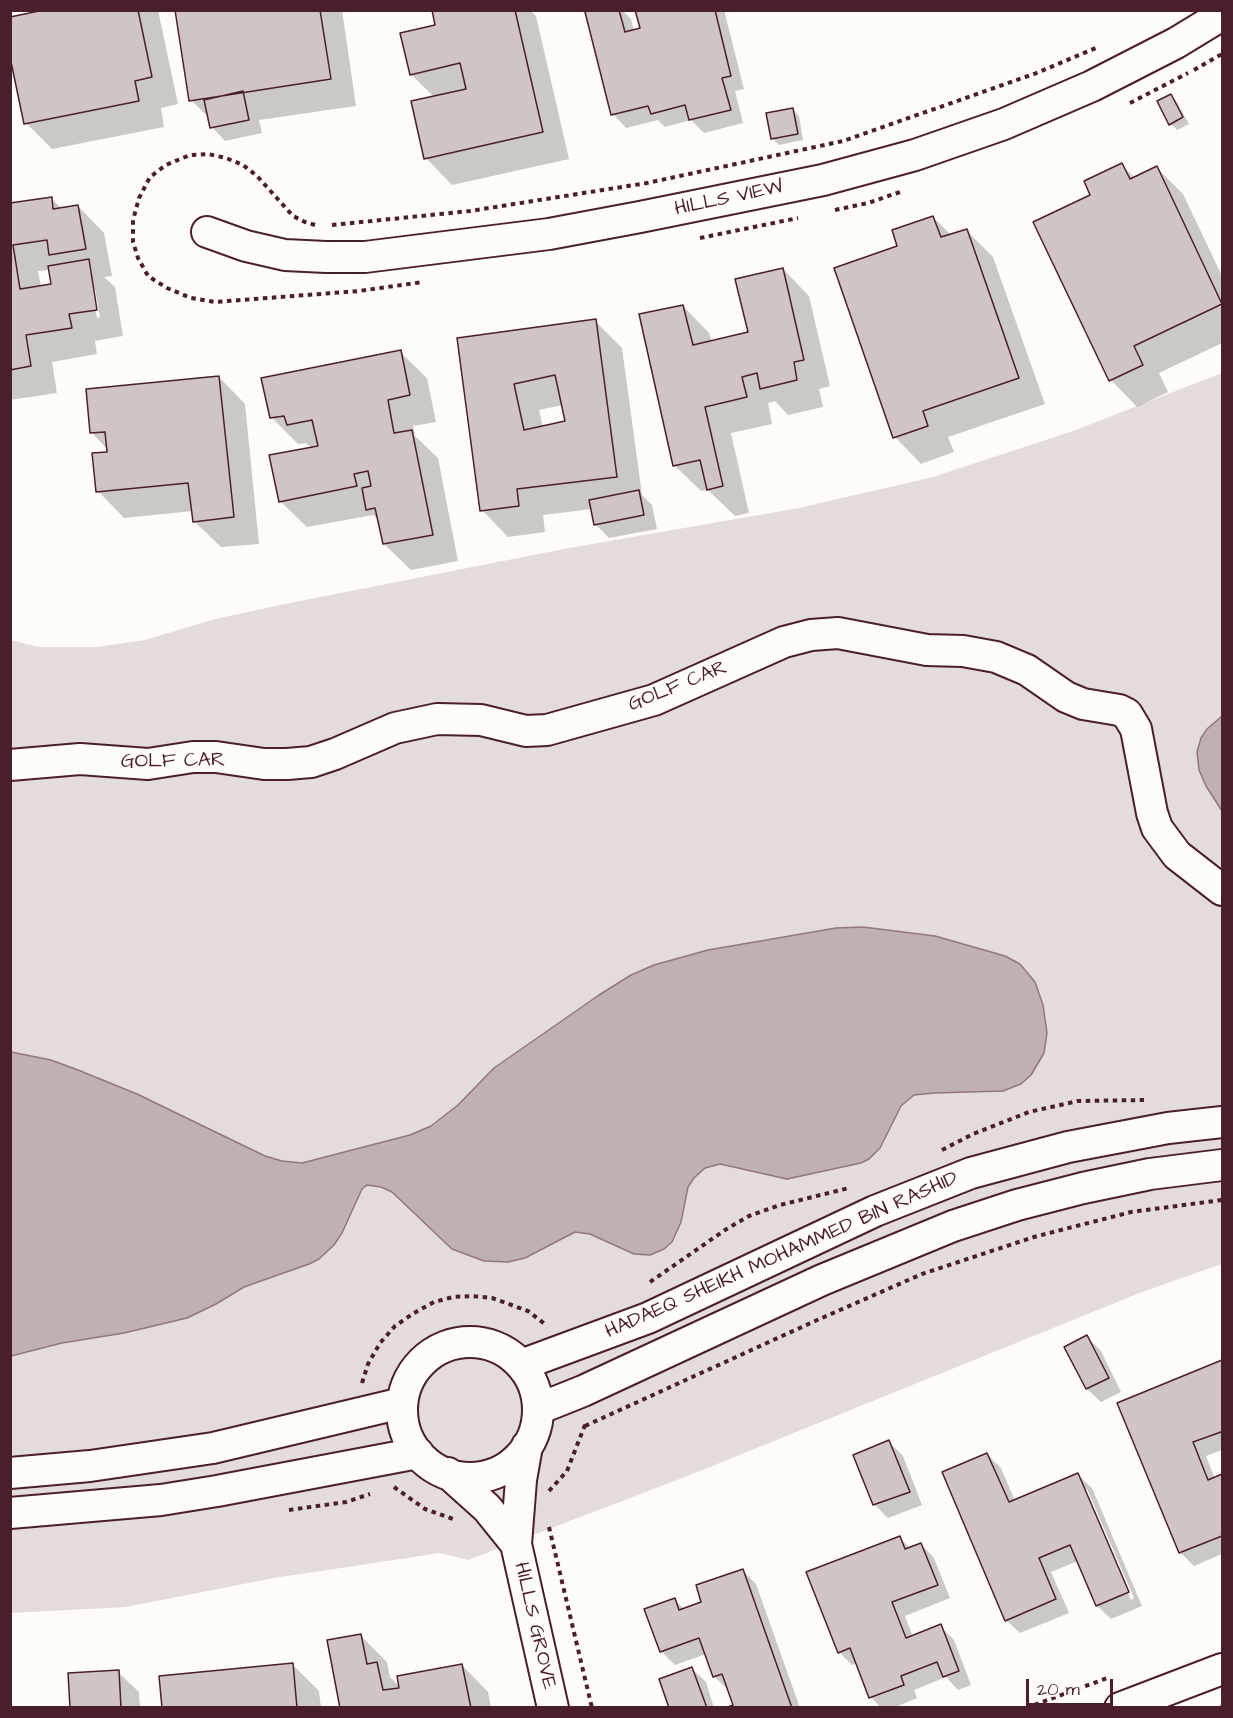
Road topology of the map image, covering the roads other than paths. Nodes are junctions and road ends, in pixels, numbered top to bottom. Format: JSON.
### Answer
{"nodes":[{"id":1,"x":1222,"y":15,"type":"edge"},
{"id":2,"x":207,"y":232,"type":"dead end"},
{"id":3,"x":10,"y":765,"type":"edge"},
{"id":4,"x":1222,"y":890,"type":"edge"},
{"id":5,"x":1222,"y":1122,"type":"edge"},
{"id":6,"x":1222,"y":1165,"type":"edge"},
{"id":7,"x":521,"y":1365,"type":"junction"},
{"id":8,"x":402,"y":1403,"type":"junction"},
{"id":9,"x":538,"y":1409,"type":"junction"},
{"id":10,"x":527,"y":1446,"type":"junction"},
{"id":11,"x":418,"y":1453,"type":"junction"},
{"id":12,"x":10,"y":1473,"type":"edge"},
{"id":13,"x":448,"y":1473,"type":"junction"},
{"id":14,"x":10,"y":1513,"type":"edge"},
{"id":15,"x":516,"y":1544,"type":"junction"},
{"id":16,"x":1222,"y":1670,"type":"edge"},
{"id":17,"x":553,"y":1707,"type":"edge"},
{"id":18,"x":1120,"y":1707,"type":"edge"}],
"edges":[{"from":1,"to":2,"type":"street","name":"HILLS VIEW"},
{"from":3,"to":4,"type":"street","name":"GOLF CAR"},
{"from":5,"to":7,"type":"street","name":"HADAEQ SHEIKH MOHAMMED BIN RASHID"},
{"from":6,"to":9,"type":"street","name":"HADAEQ SHEIKH MOHAMMED BIN RASHID"},
{"from":7,"to":8,"type":"street"},
{"from":7,"to":9,"type":"street"},
{"from":8,"to":11,"type":"street"},
{"from":8,"to":12,"type":"street"},
{"from":9,"to":10,"type":"street"},
{"from":10,"to":13,"type":"street"},
{"from":10,"to":15,"type":"street","name":"HILLS GROVE"},
{"from":11,"to":13,"type":"street"},
{"from":11,"to":14,"type":"street"},
{"from":13,"to":15,"type":"street","name":"HILLS GROVE"},
{"from":15,"to":17,"type":"street","name":"HILLS GROVE"},
{"from":16,"to":18,"type":"street"}]}
